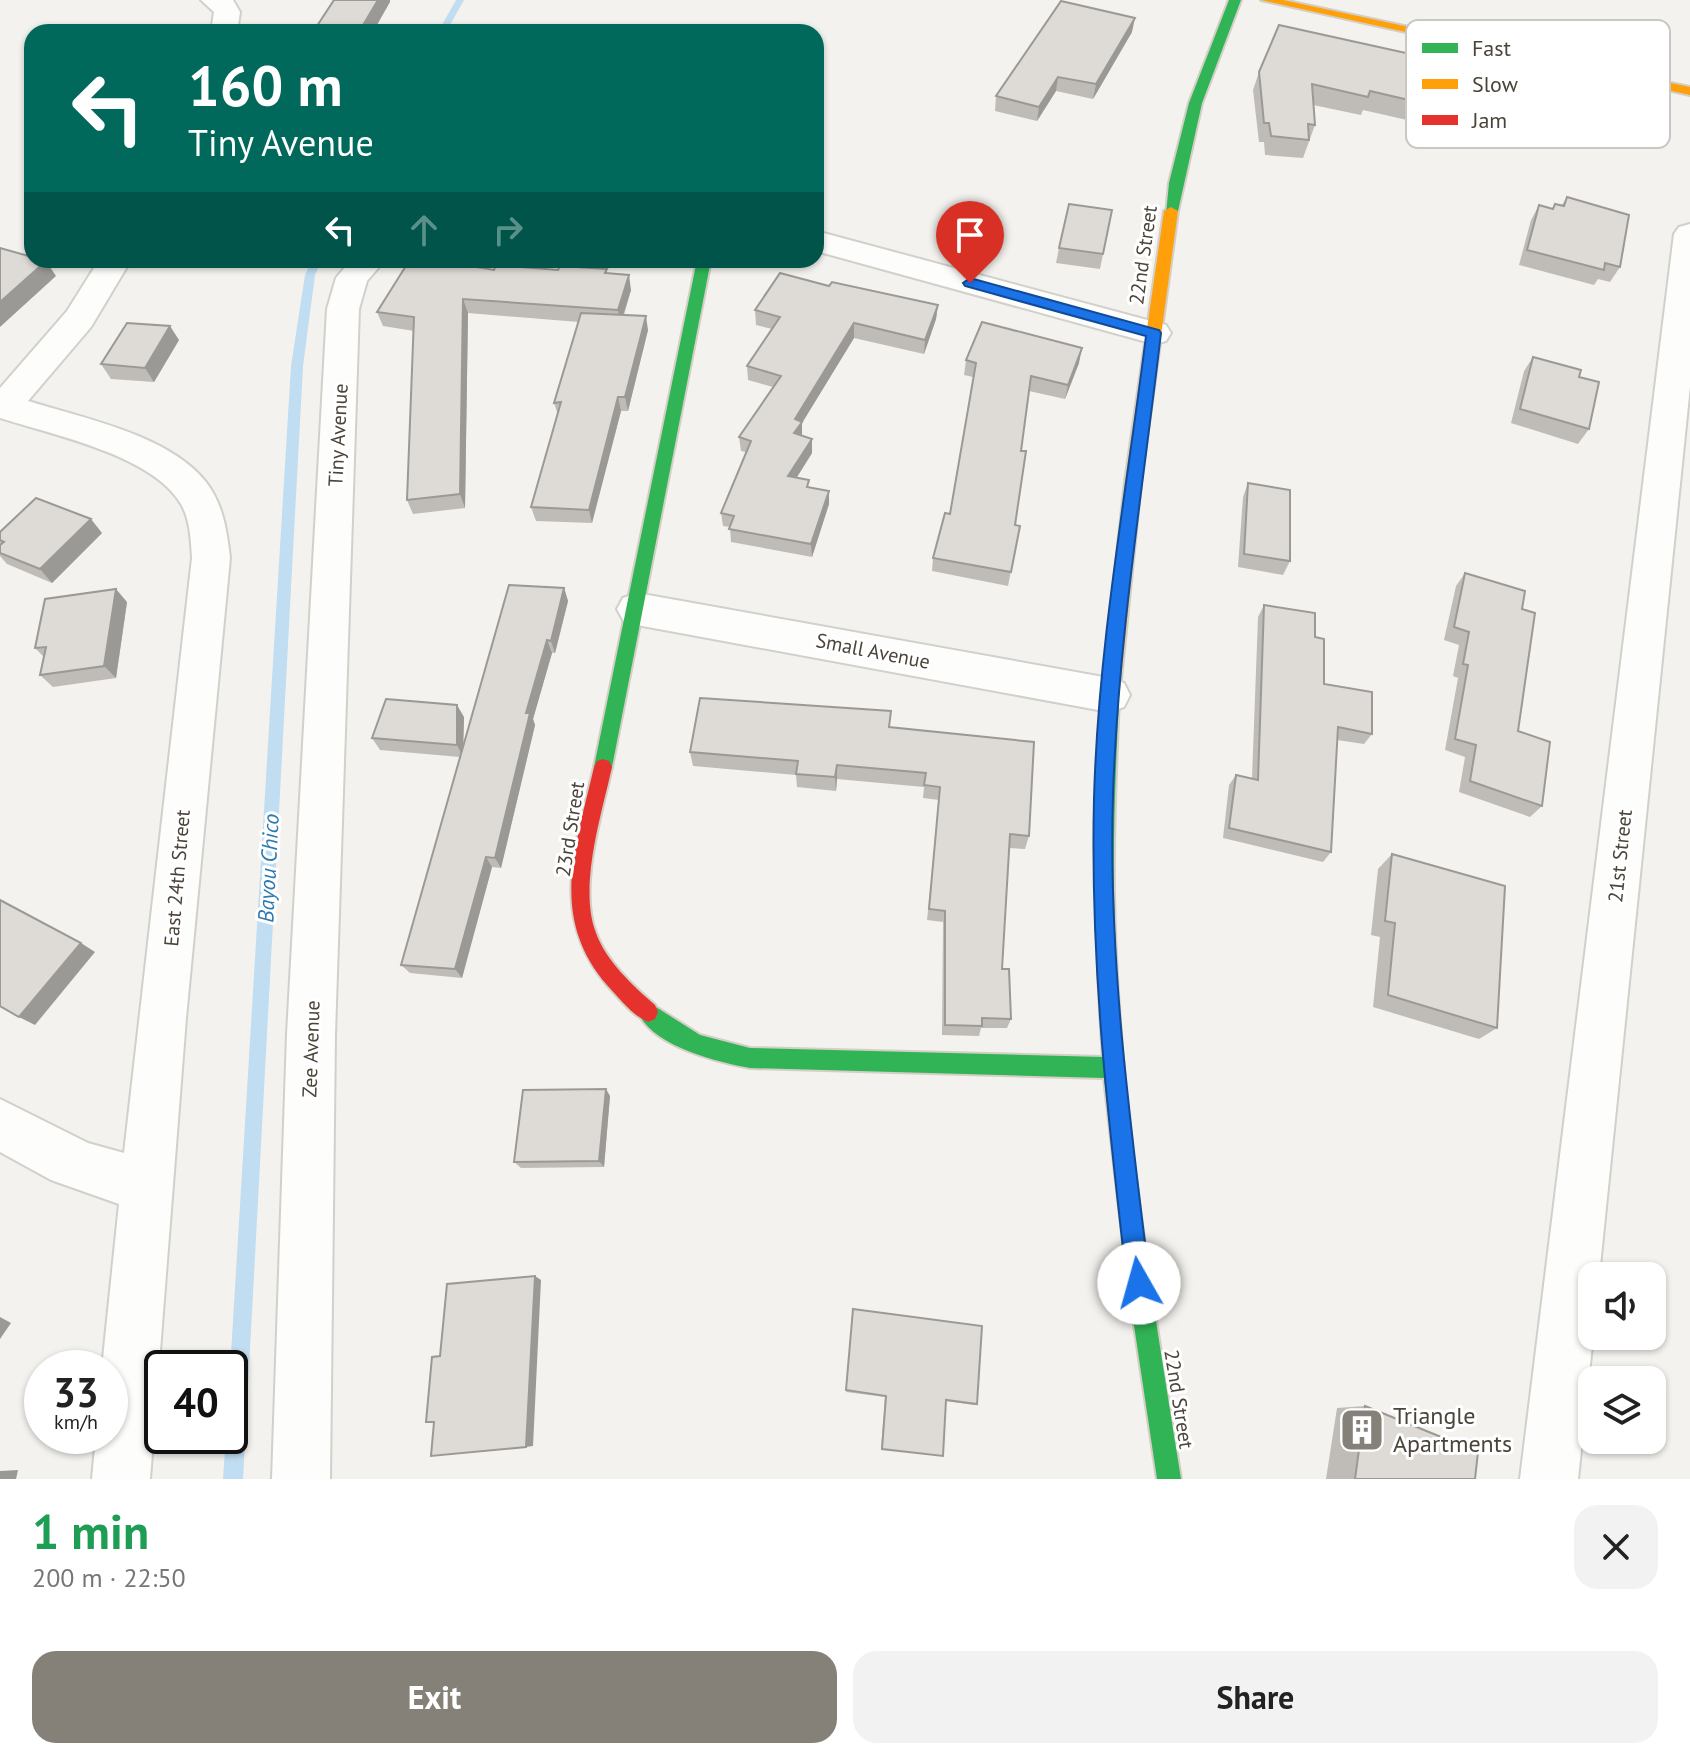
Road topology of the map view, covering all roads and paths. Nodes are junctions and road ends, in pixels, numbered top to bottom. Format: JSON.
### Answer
{"nodes":[{"id":1,"x":214,"y":0,"type":"edge"},
{"id":2,"x":1235,"y":0,"type":"edge"},
{"id":3,"x":1267,"y":0,"type":"edge"},
{"id":4,"x":225,"y":24,"type":"edge"},
{"id":5,"x":1406,"y":30,"type":"edge"},
{"id":6,"x":1670,"y":87,"type":"edge"},
{"id":7,"x":1690,"y":91,"type":"edge"},
{"id":8,"x":1690,"y":234,"type":"edge"},
{"id":9,"x":824,"y":243,"type":"edge"},
{"id":10,"x":111,"y":268,"type":"edge"},
{"id":11,"x":361,"y":268,"type":"edge"},
{"id":12,"x":702,"y":268,"type":"edge"},
{"id":13,"x":1154,"y":333,"type":"junction"},
{"id":14,"x":2,"y":406,"type":"edge"},
{"id":15,"x":637,"y":609,"type":"junction"},
{"id":16,"x":329,"y":618,"type":"joint"},
{"id":17,"x":1109,"y":695,"type":"junction"},
{"id":18,"x":1112,"y":1068,"type":"junction"},
{"id":19,"x":0,"y":1124,"type":"edge"},
{"id":20,"x":145,"y":1181,"type":"junction"},
{"id":21,"x":121,"y":1479,"type":"edge"},
{"id":22,"x":301,"y":1479,"type":"edge"},
{"id":23,"x":1169,"y":1479,"type":"edge"},
{"id":24,"x":1549,"y":1479,"type":"edge"}],
"edges":[{"from":1,"to":4,"type":"street"},
{"from":2,"to":13,"type":"street","name":"22nd Street"},
{"from":3,"to":5,"type":"street"},
{"from":6,"to":7,"type":"street"},
{"from":8,"to":24,"type":"street","name":"21st Street"},
{"from":9,"to":13,"type":"street"},
{"from":10,"to":14,"type":"street"},
{"from":11,"to":16,"type":"street","name":"Tiny Avenue"},
{"from":12,"to":15,"type":"street","name":"23rd Street"},
{"from":13,"to":17,"type":"street","name":"22nd Street"},
{"from":14,"to":20,"type":"street","name":"East 24th Street"},
{"from":15,"to":17,"type":"street","name":"Small Avenue"},
{"from":15,"to":18,"type":"street","name":"23rd Street"},
{"from":16,"to":22,"type":"street","name":"Zee Avenue"},
{"from":17,"to":18,"type":"street","name":"22nd Street"},
{"from":18,"to":23,"type":"street","name":"22nd Street"},
{"from":19,"to":20,"type":"street"},
{"from":20,"to":21,"type":"street","name":"East 24th Street"}]}
